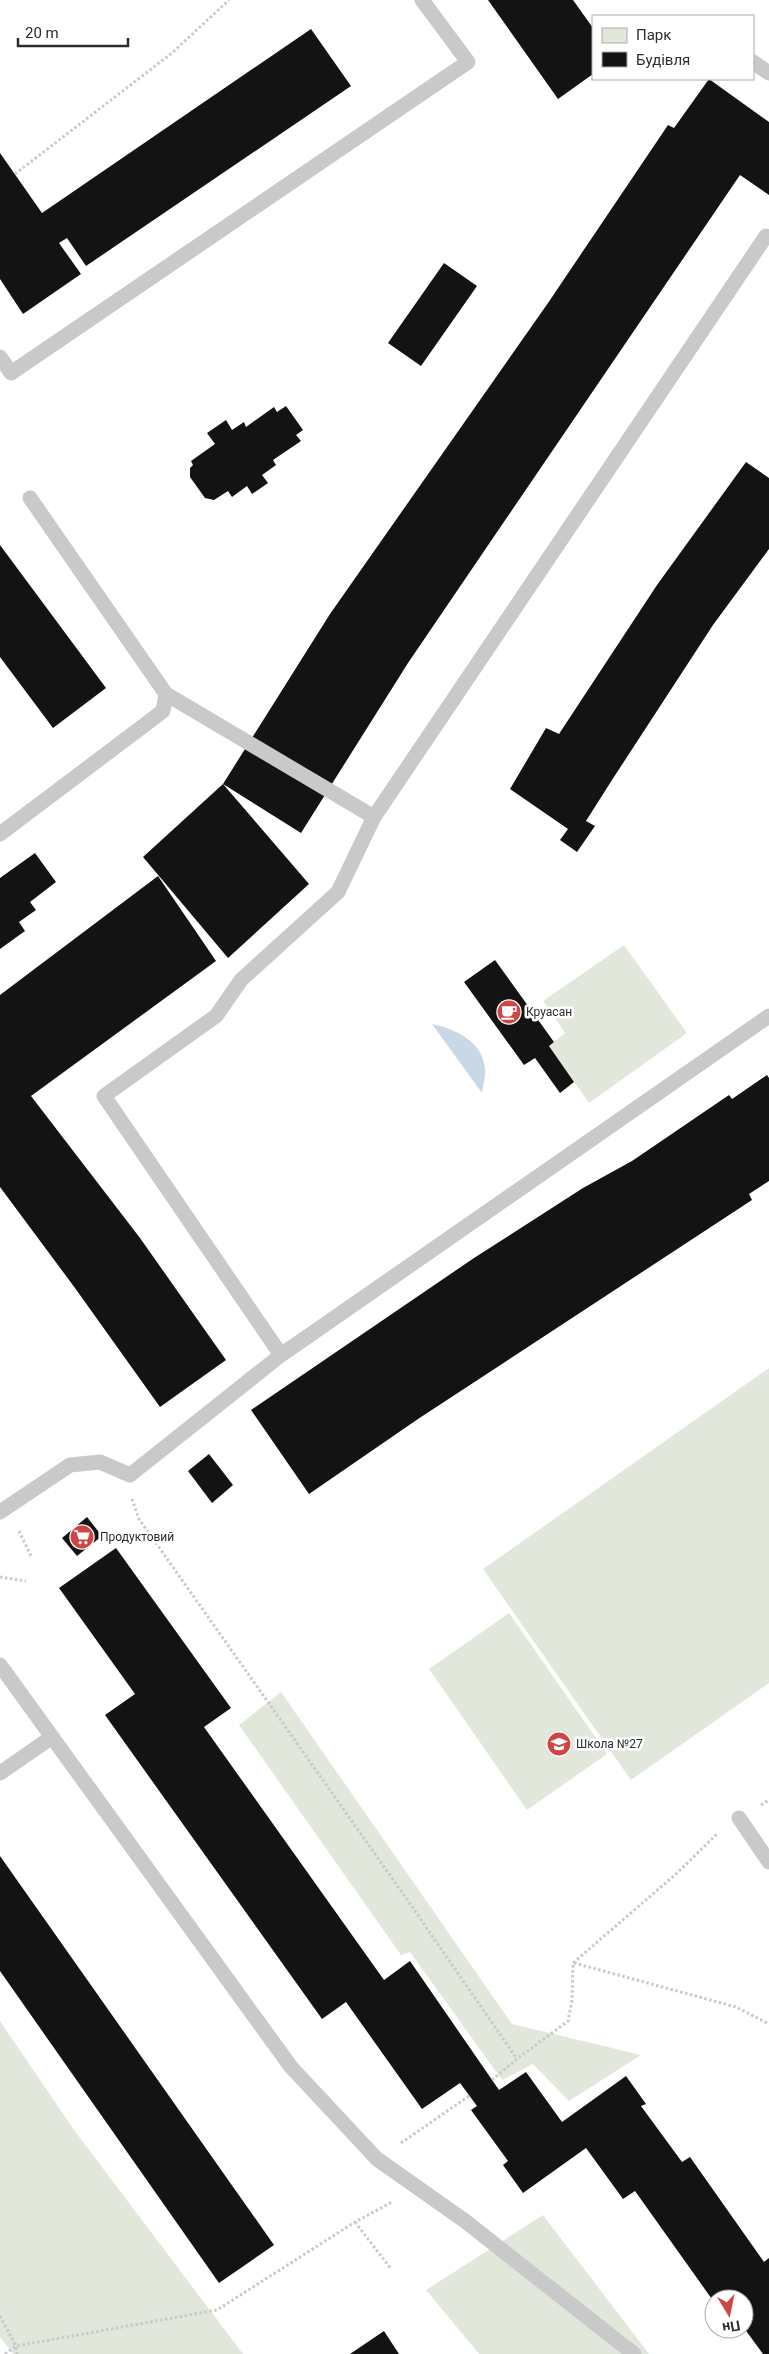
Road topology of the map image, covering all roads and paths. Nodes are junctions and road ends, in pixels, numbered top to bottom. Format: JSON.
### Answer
{"nodes":[{"id":1,"x":229,"y":0,"type":"edge"},
{"id":2,"x":422,"y":0,"type":"edge"},
{"id":3,"x":754,"y":63,"type":"edge"},
{"id":4,"x":769,"y":73,"type":"edge"},
{"id":5,"x":15,"y":174,"type":"dead end"},
{"id":6,"x":769,"y":238,"type":"edge"},
{"id":7,"x":0,"y":357,"type":"edge"},
{"id":8,"x":30,"y":498,"type":"dead end"},
{"id":9,"x":166,"y":694,"type":"junction"},
{"id":10,"x":374,"y":816,"type":"junction"},
{"id":11,"x":0,"y":834,"type":"edge"},
{"id":12,"x":769,"y":1016,"type":"edge"},
{"id":13,"x":281,"y":1355,"type":"junction"},
{"id":14,"x":130,"y":1493,"type":"dead end"},
{"id":15,"x":0,"y":1512,"type":"edge"},
{"id":16,"x":0,"y":1577,"type":"edge"},
{"id":17,"x":26,"y":1581,"type":"dead end"},
{"id":18,"x":0,"y":1665,"type":"edge"},
{"id":19,"x":52,"y":1736,"type":"junction"},
{"id":20,"x":0,"y":1773,"type":"edge"},
{"id":21,"x":769,"y":1800,"type":"edge"},
{"id":22,"x":740,"y":1818,"type":"junction"},
{"id":23,"x":769,"y":1862,"type":"edge"},
{"id":24,"x":573,"y":1963,"type":"junction"},
{"id":25,"x":769,"y":2024,"type":"edge"},
{"id":26,"x":516,"y":2059,"type":"junction"},
{"id":27,"x":492,"y":2080,"type":"dead end"},
{"id":28,"x":469,"y":2096,"type":"dead end"},
{"id":29,"x":377,"y":2158,"type":"junction"},
{"id":30,"x":417,"y":2188,"type":"junction"},
{"id":31,"x":355,"y":2222,"type":"junction"},
{"id":32,"x":391,"y":2269,"type":"dead end"},
{"id":33,"x":0,"y":2316,"type":"edge"},
{"id":34,"x":16,"y":2346,"type":"junction"},
{"id":35,"x":5,"y":2354,"type":"edge"},
{"id":36,"x":17,"y":2354,"type":"edge"},
{"id":37,"x":634,"y":2354,"type":"edge"}],
"edges":[{"from":1,"to":5,"type":"path"},
{"from":2,"to":7,"type":"lane"},
{"from":3,"to":4,"type":"lane"},
{"from":6,"to":10,"type":"lane"},
{"from":8,"to":9,"type":"lane"},
{"from":9,"to":10,"type":"lane"},
{"from":9,"to":11,"type":"lane"},
{"from":10,"to":13,"type":"lane"},
{"from":12,"to":13,"type":"lane"},
{"from":13,"to":15,"type":"lane"},
{"from":14,"to":26,"type":"path"},
{"from":16,"to":17,"type":"path"},
{"from":18,"to":19,"type":"lane"},
{"from":19,"to":20,"type":"lane"},
{"from":19,"to":29,"type":"lane"},
{"from":21,"to":22,"type":"path"},
{"from":22,"to":23,"type":"lane"},
{"from":22,"to":24,"type":"path"},
{"from":24,"to":25,"type":"path"},
{"from":24,"to":26,"type":"path"},
{"from":26,"to":27,"type":"path"},
{"from":28,"to":29,"type":"path"},
{"from":29,"to":30,"type":"lane"},
{"from":30,"to":31,"type":"path"},
{"from":30,"to":37,"type":"lane"},
{"from":31,"to":32,"type":"path"},
{"from":31,"to":34,"type":"path"},
{"from":33,"to":34,"type":"path"},
{"from":34,"to":35,"type":"path"},
{"from":34,"to":36,"type":"path"}]}
